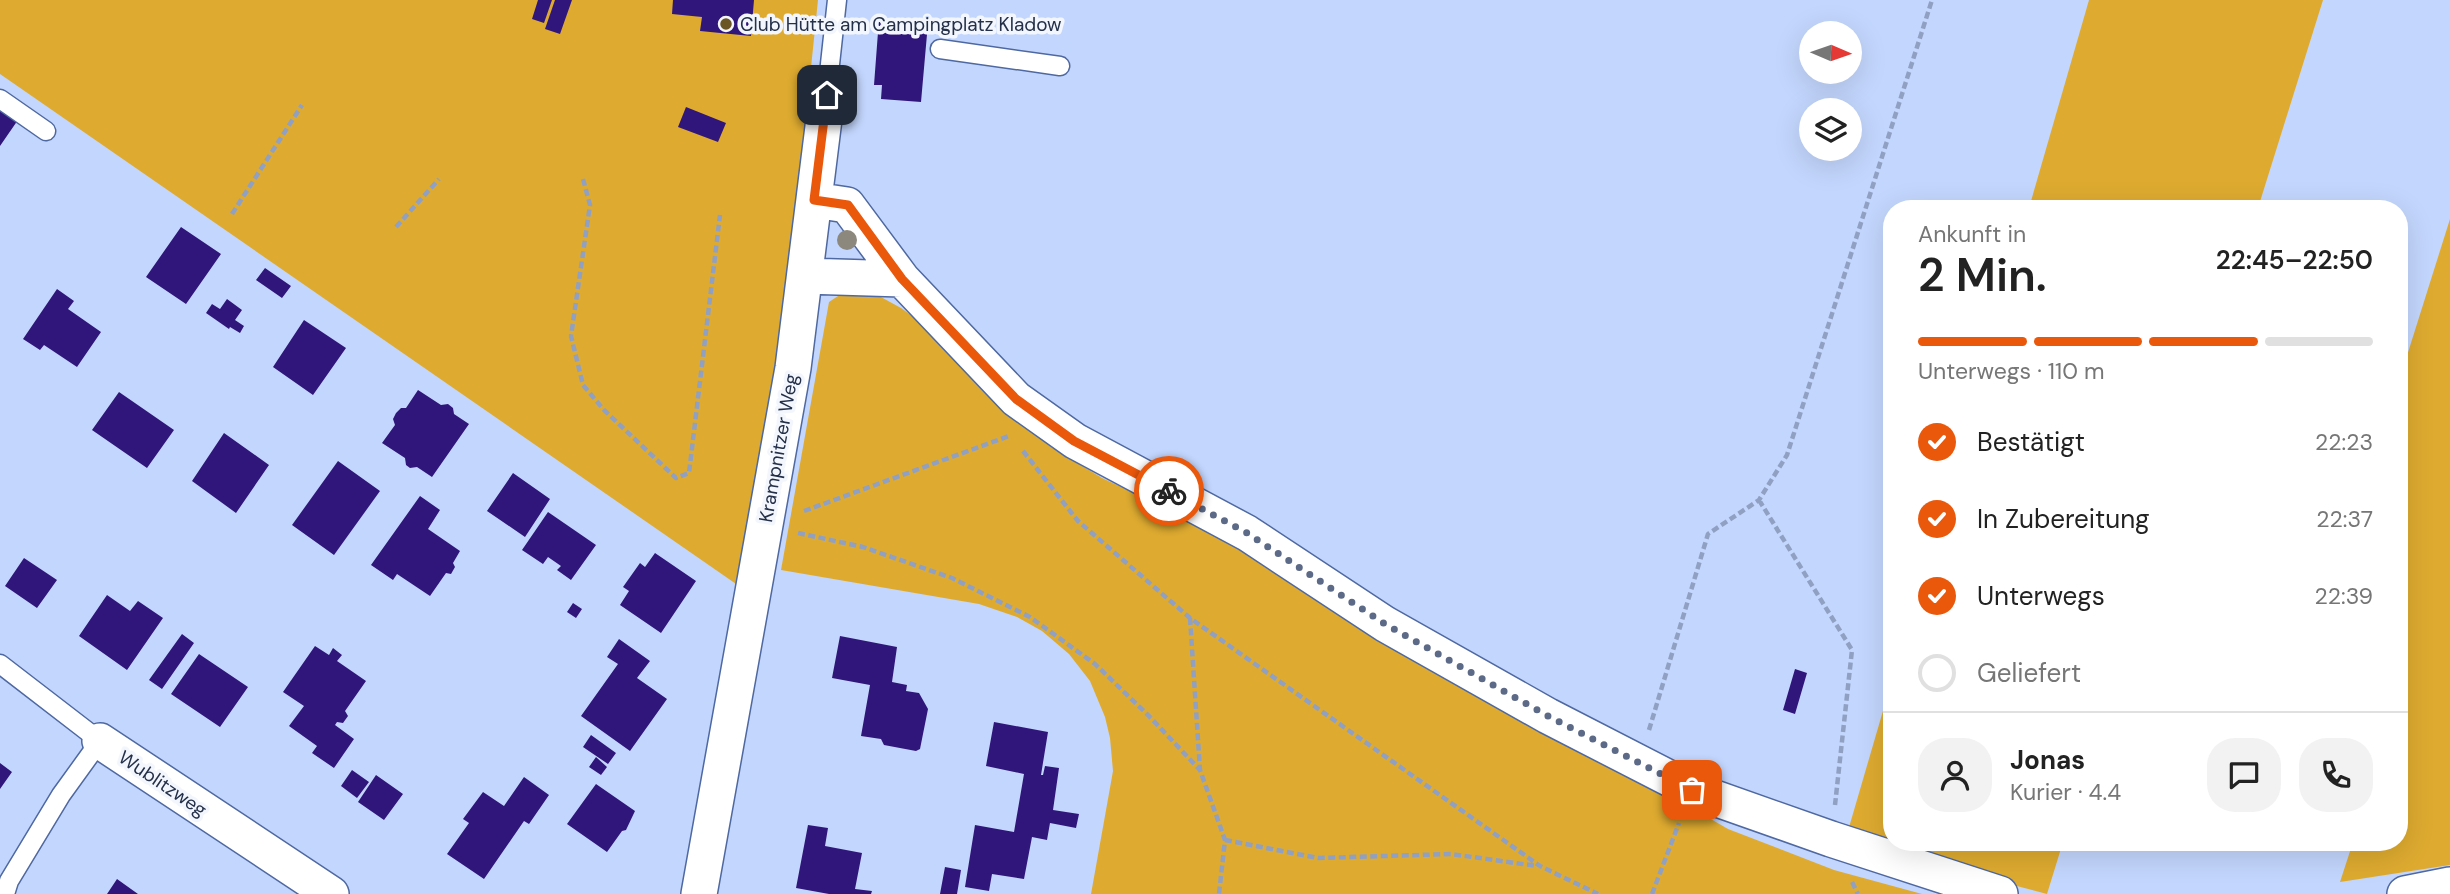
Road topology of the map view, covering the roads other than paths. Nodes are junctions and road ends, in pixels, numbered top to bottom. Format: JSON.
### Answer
{"nodes":[{"id":1,"x":837,"y":0,"type":"edge"},
{"id":2,"x":940,"y":49,"type":"dead end"},
{"id":3,"x":1060,"y":66,"type":"dead end"},
{"id":4,"x":0,"y":99,"type":"edge"},
{"id":5,"x":824,"y":119,"type":"joint"},
{"id":6,"x":46,"y":131,"type":"dead end"},
{"id":7,"x":814,"y":200,"type":"junction"},
{"id":8,"x":805,"y":276,"type":"junction"},
{"id":9,"x":902,"y":279,"type":"junction"},
{"id":10,"x":0,"y":664,"type":"edge"},
{"id":11,"x":100,"y":741,"type":"junction"},
{"id":12,"x":2450,"y":885,"type":"edge"},
{"id":13,"x":5,"y":894,"type":"edge"},
{"id":14,"x":331,"y":894,"type":"edge"},
{"id":15,"x":699,"y":894,"type":"edge"},
{"id":16,"x":2000,"y":894,"type":"edge"},
{"id":17,"x":2405,"y":894,"type":"edge"}],
"edges":[{"from":1,"to":5,"type":"lane","name":"Krampnitzer Weg"},
{"from":2,"to":3,"type":"lane"},
{"from":4,"to":6,"type":"lane"},
{"from":5,"to":7,"type":"street","name":"Krampnitzer Weg"},
{"from":7,"to":8,"type":"street","name":"Krampnitzer Weg"},
{"from":7,"to":9,"type":"street"},
{"from":8,"to":9,"type":"street"},
{"from":8,"to":15,"type":"street","name":"Krampnitzer Weg"},
{"from":9,"to":16,"type":"street"},
{"from":10,"to":11,"type":"lane","name":"Wublitzweg"},
{"from":11,"to":13,"type":"lane"},
{"from":11,"to":14,"type":"street","name":"Wublitzweg"},
{"from":12,"to":17,"type":"street"}]}
